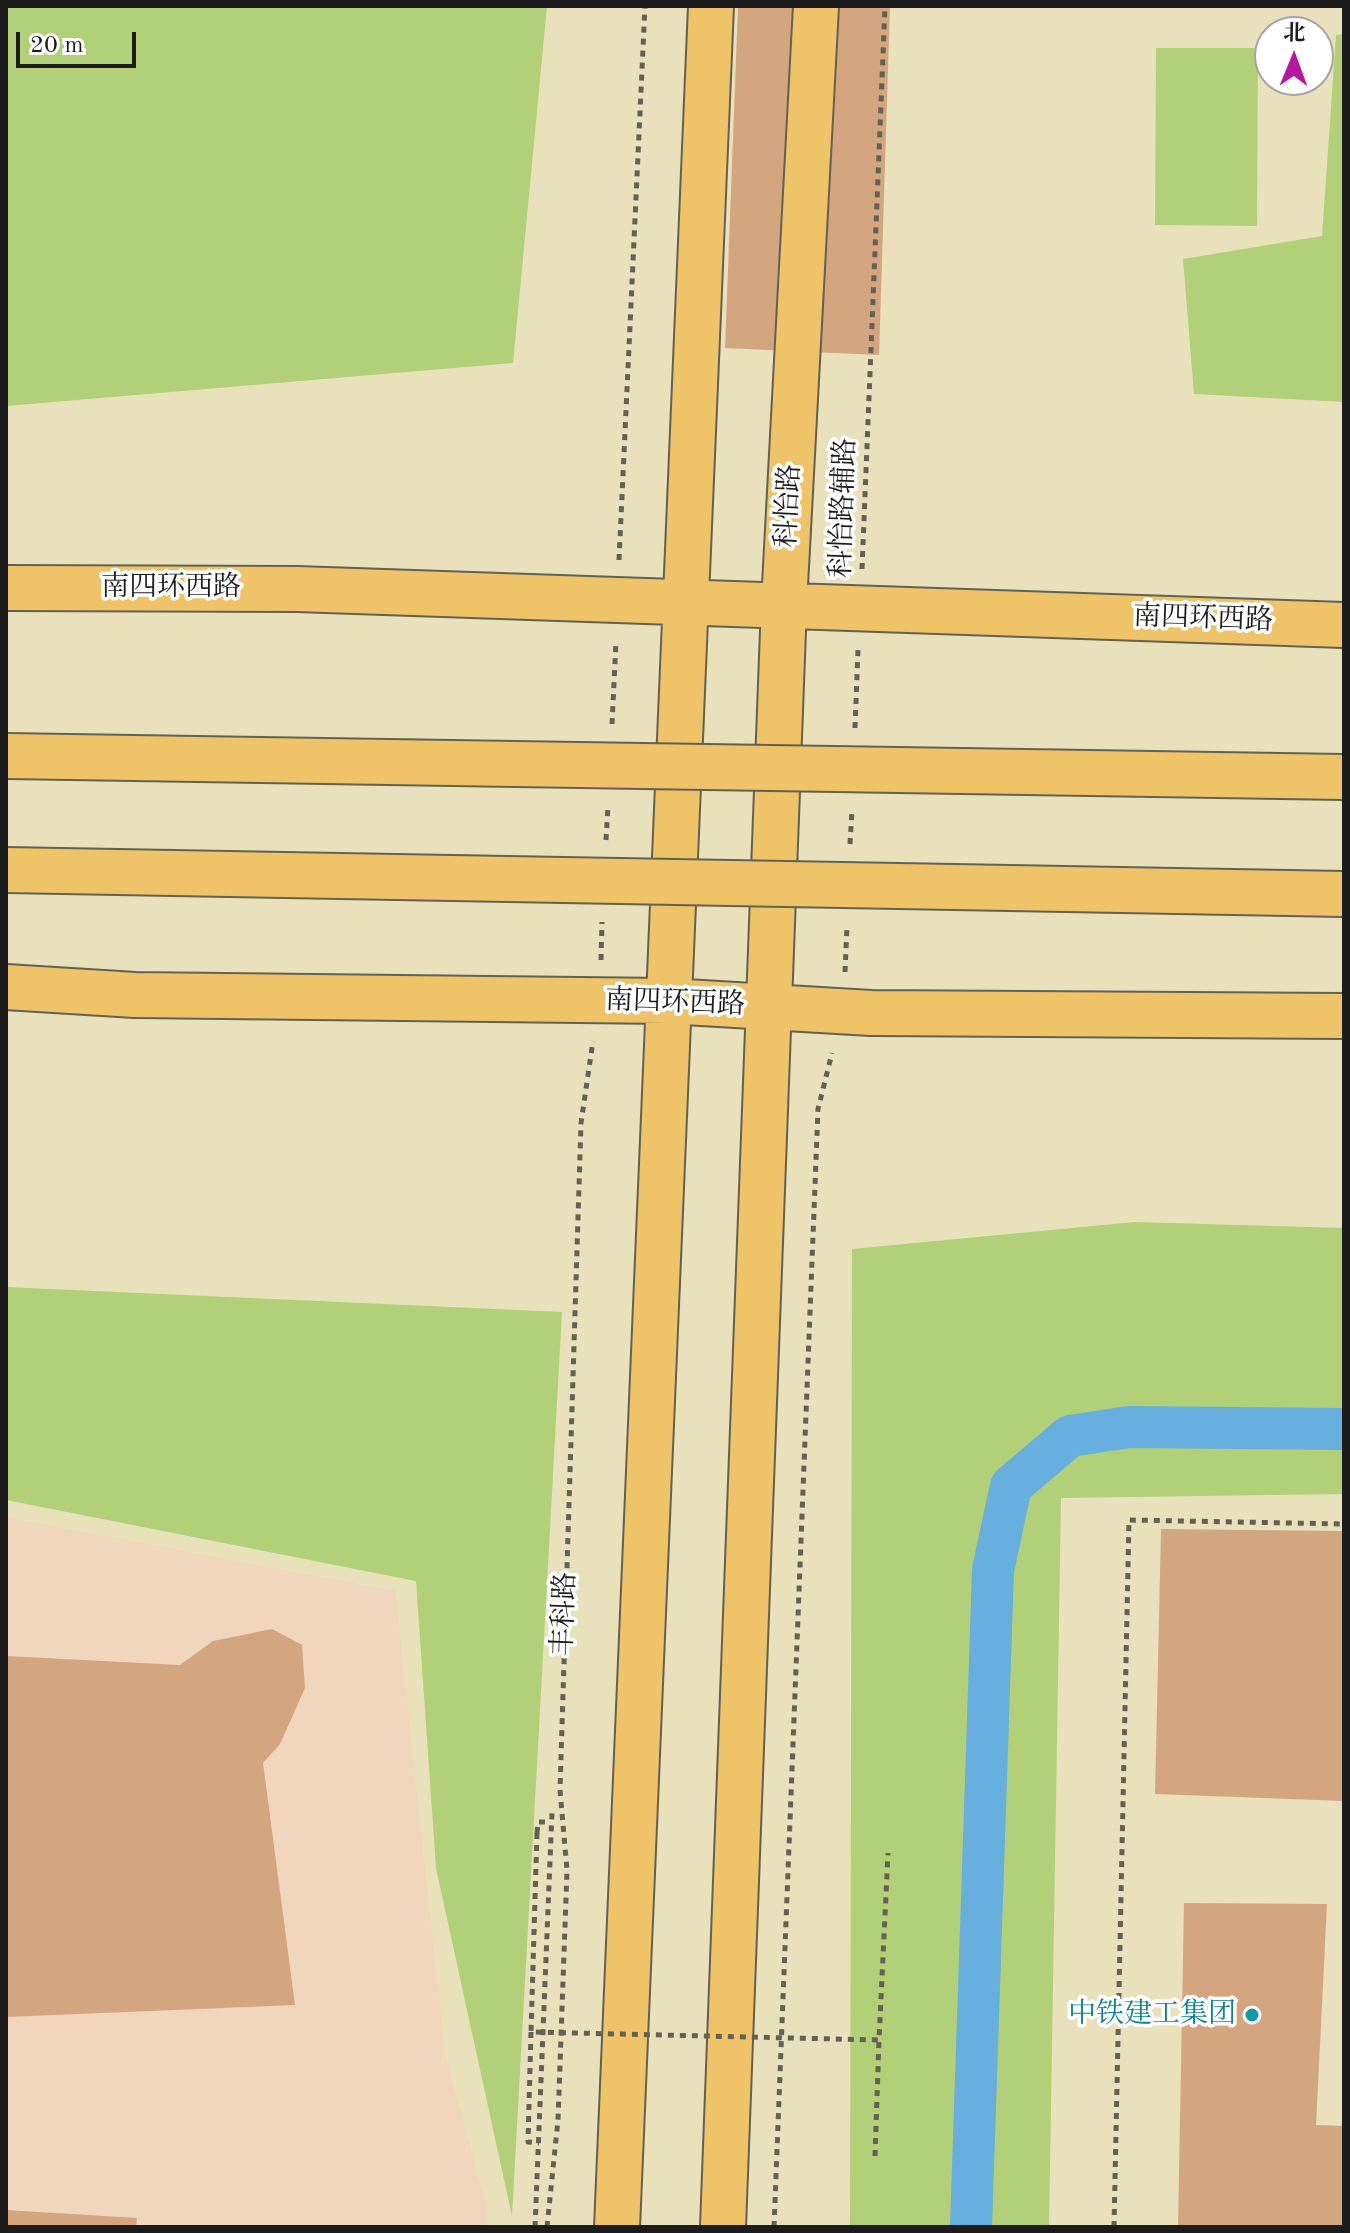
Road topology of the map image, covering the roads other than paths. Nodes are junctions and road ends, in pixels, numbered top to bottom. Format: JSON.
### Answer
{"nodes":[{"id":1,"x":711,"y":6,"type":"edge"},
{"id":2,"x":816,"y":6,"type":"edge"},
{"id":3,"x":6,"y":588,"type":"edge"},
{"id":4,"x":685,"y":600,"type":"junction"},
{"id":5,"x":784,"y":604,"type":"junction"},
{"id":6,"x":1344,"y":625,"type":"edge"},
{"id":7,"x":6,"y":756,"type":"edge"},
{"id":8,"x":1344,"y":777,"type":"edge"},
{"id":9,"x":6,"y":870,"type":"edge"},
{"id":10,"x":1344,"y":894,"type":"edge"},
{"id":11,"x":6,"y":987,"type":"edge"},
{"id":12,"x":668,"y":1001,"type":"junction"},
{"id":13,"x":768,"y":1006,"type":"junction"},
{"id":14,"x":1344,"y":1016,"type":"edge"},
{"id":15,"x":617,"y":2227,"type":"edge"},
{"id":16,"x":723,"y":2227,"type":"edge"}],
"edges":[{"from":1,"to":4,"type":"main road"},
{"from":2,"to":5,"type":"main road","name":"科怡路"},
{"from":3,"to":4,"type":"main road","name":"南四环西路"},
{"from":4,"to":5,"type":"main road","name":"南四环西路"},
{"from":4,"to":12,"type":"main road"},
{"from":5,"to":6,"type":"main road","name":"南四环西路"},
{"from":5,"to":13,"type":"main road","name":"科怡路"},
{"from":7,"to":8,"type":"main road","bridge":true},
{"from":9,"to":10,"type":"main road","bridge":true},
{"from":11,"to":12,"type":"main road","name":"南四环西路"},
{"from":12,"to":13,"type":"main road","name":"南四环西路"},
{"from":12,"to":15,"type":"main road"},
{"from":13,"to":14,"type":"main road","name":"南四环西路"},
{"from":13,"to":16,"type":"main road"}]}
